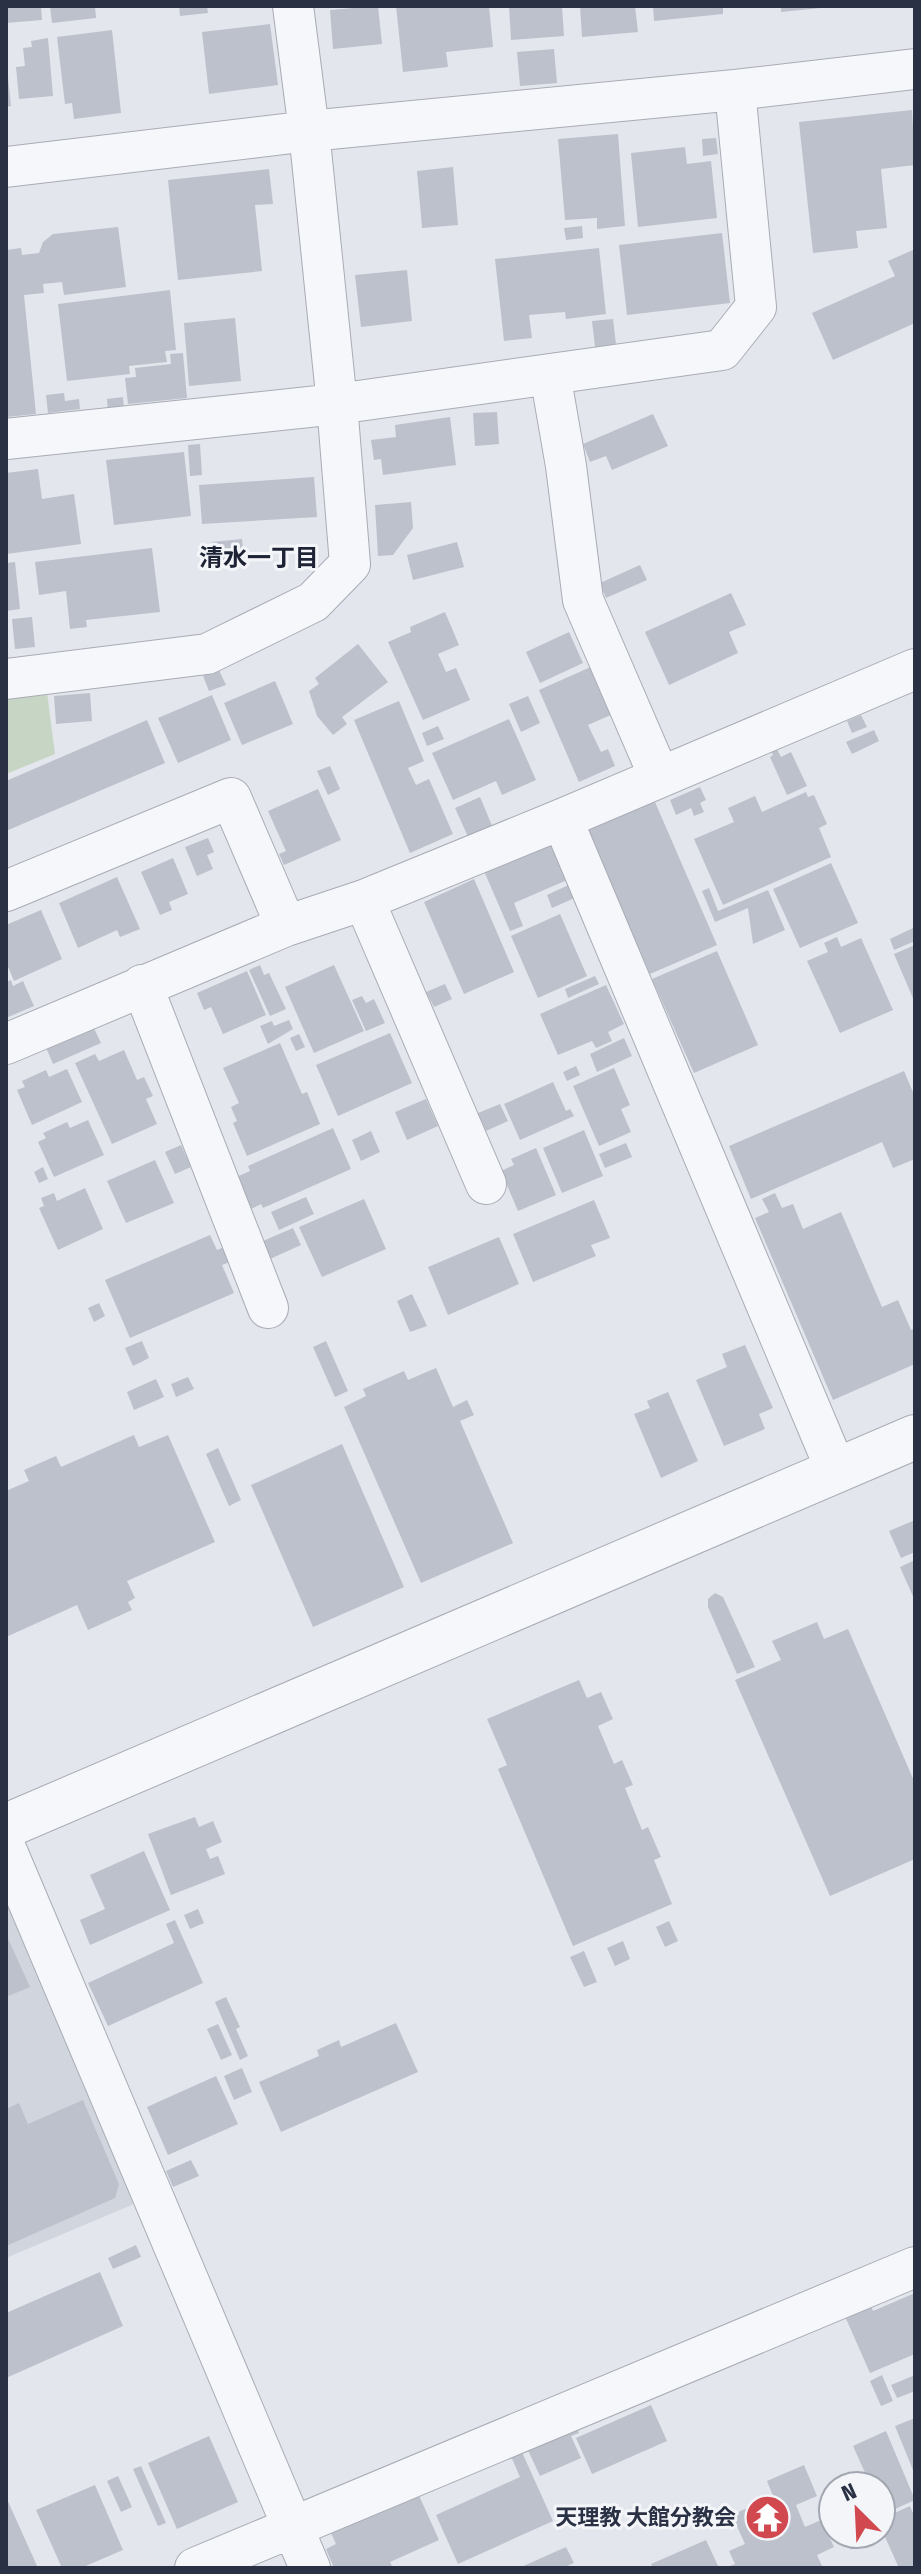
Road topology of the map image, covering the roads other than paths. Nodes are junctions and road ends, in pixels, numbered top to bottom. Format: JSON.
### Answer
{"nodes":[{"id":1,"x":293,"y":6,"type":"edge"},
{"id":2,"x":915,"y":69,"type":"edge"},
{"id":3,"x":735,"y":90,"type":"junction"},
{"id":4,"x":309,"y":131,"type":"junction"},
{"id":5,"x":6,"y":167,"type":"edge"},
{"id":6,"x":550,"y":374,"type":"junction"},
{"id":7,"x":337,"y":404,"type":"junction"},
{"id":8,"x":6,"y":439,"type":"edge"},
{"id":9,"x":915,"y":669,"type":"edge"},
{"id":10,"x":6,"y":679,"type":"edge"},
{"id":11,"x":659,"y":776,"type":"junction"},
{"id":12,"x":562,"y":819,"type":"junction"},
{"id":13,"x":6,"y":891,"type":"edge"},
{"id":14,"x":364,"y":900,"type":"junction"},
{"id":15,"x":286,"y":926,"type":"junction"},
{"id":16,"x":142,"y":985,"type":"junction"},
{"id":17,"x":6,"y":1044,"type":"edge"},
{"id":18,"x":486,"y":1184,"type":"dead end"},
{"id":19,"x":268,"y":1308,"type":"dead end"},
{"id":20,"x":915,"y":1437,"type":"edge"},
{"id":21,"x":836,"y":1470,"type":"junction"},
{"id":22,"x":6,"y":1826,"type":"edge"},
{"id":23,"x":6,"y":1849,"type":"edge"},
{"id":24,"x":915,"y":2267,"type":"edge"},
{"id":25,"x":293,"y":2527,"type":"junction"},
{"id":26,"x":195,"y":2568,"type":"edge"},
{"id":27,"x":310,"y":2568,"type":"edge"}],
"edges":[{"from":1,"to":4,"type":"street"},
{"from":2,"to":3,"type":"street"},
{"from":3,"to":4,"type":"street"},
{"from":3,"to":6,"type":"street"},
{"from":4,"to":5,"type":"street"},
{"from":4,"to":7,"type":"street"},
{"from":6,"to":7,"type":"street"},
{"from":6,"to":11,"type":"street"},
{"from":7,"to":8,"type":"street"},
{"from":7,"to":10,"type":"street"},
{"from":9,"to":11,"type":"street"},
{"from":11,"to":12,"type":"street"},
{"from":12,"to":14,"type":"street"},
{"from":12,"to":21,"type":"street"},
{"from":13,"to":15,"type":"street"},
{"from":14,"to":15,"type":"street"},
{"from":14,"to":18,"type":"street"},
{"from":15,"to":16,"type":"street"},
{"from":16,"to":17,"type":"street"},
{"from":16,"to":19,"type":"street"},
{"from":20,"to":21,"type":"street"},
{"from":21,"to":22,"type":"street"},
{"from":23,"to":25,"type":"street"},
{"from":24,"to":25,"type":"street"},
{"from":25,"to":26,"type":"street"},
{"from":25,"to":27,"type":"street"}]}
